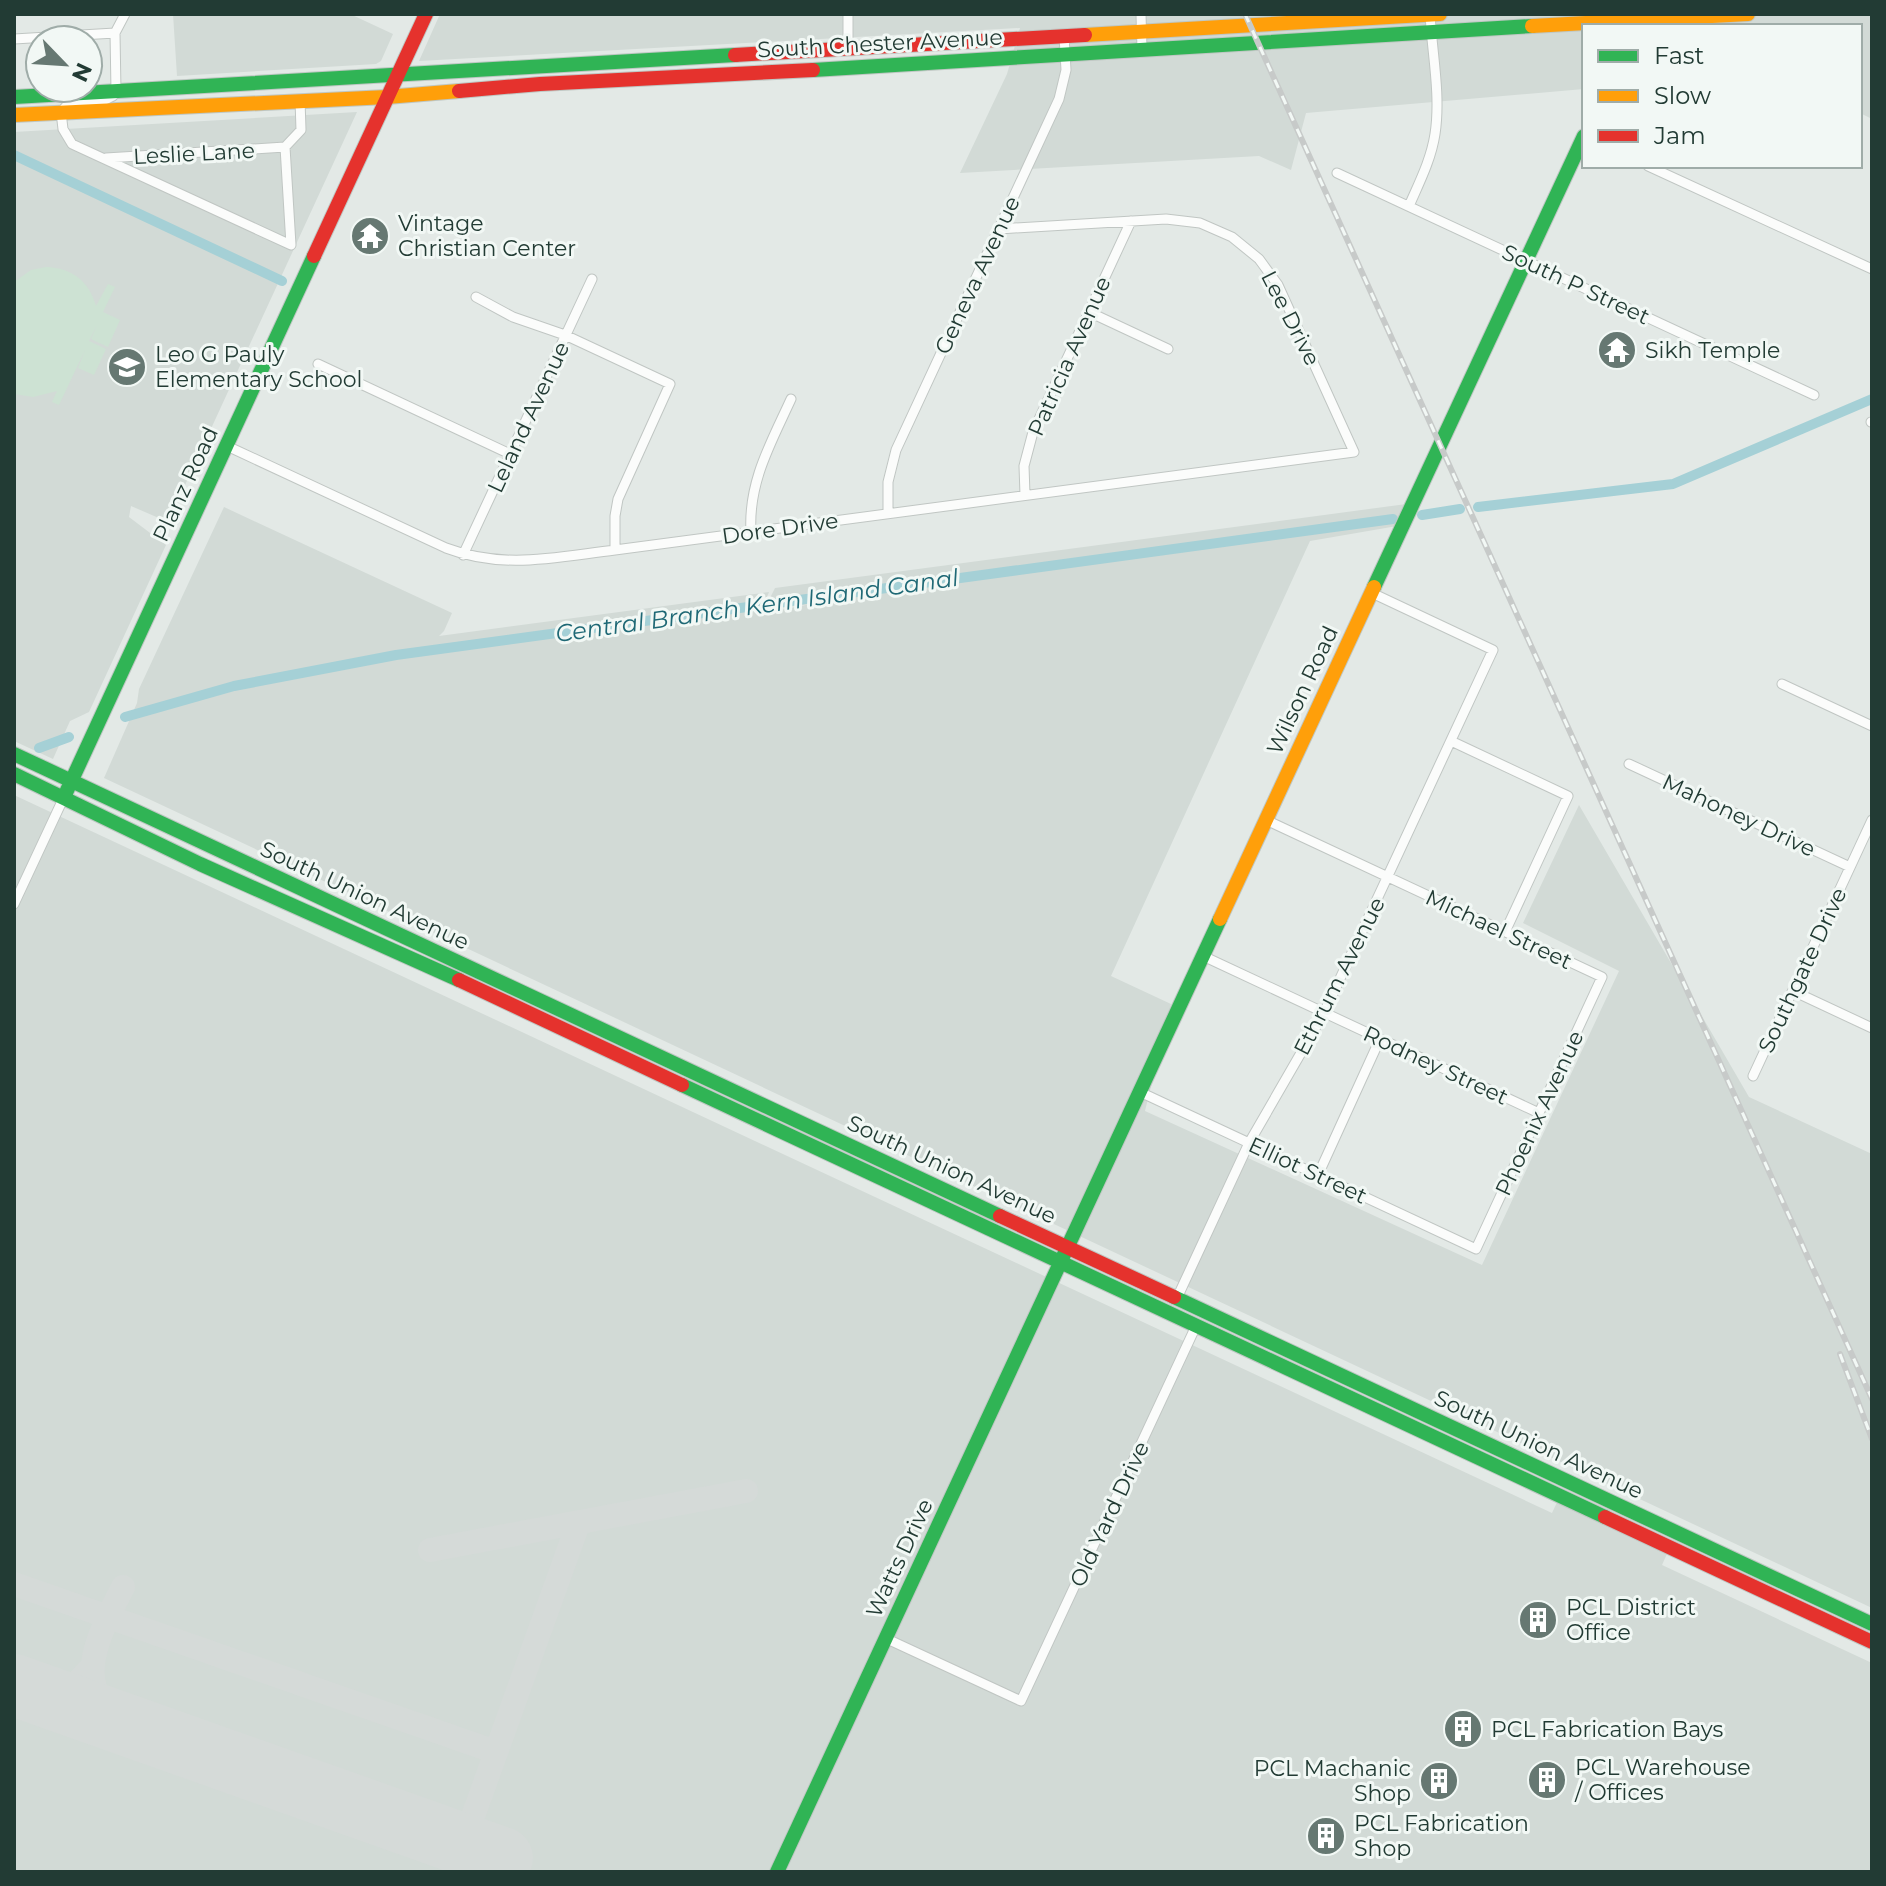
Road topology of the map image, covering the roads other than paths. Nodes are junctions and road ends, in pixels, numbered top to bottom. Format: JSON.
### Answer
{"nodes":[{"id":1,"x":125,"y":14,"type":"edge"},
{"id":2,"x":426,"y":14,"type":"edge"},
{"id":3,"x":848,"y":14,"type":"edge"},
{"id":4,"x":1141,"y":14,"type":"edge"},
{"id":5,"x":1430,"y":14,"type":"edge"},
{"id":6,"x":1440,"y":14,"type":"edge"},
{"id":7,"x":1748,"y":14,"type":"edge"},
{"id":8,"x":1639,"y":20,"type":"edge"},
{"id":9,"x":1141,"y":31,"type":"junction"},
{"id":10,"x":1431,"y":32,"type":"junction"},
{"id":11,"x":115,"y":33,"type":"junction"},
{"id":12,"x":1064,"y":36,"type":"junction"},
{"id":13,"x":14,"y":39,"type":"edge"},
{"id":14,"x":848,"y":48,"type":"junction"},
{"id":15,"x":1142,"y":49,"type":"junction"},
{"id":16,"x":1065,"y":54,"type":"junction"},
{"id":17,"x":397,"y":74,"type":"junction"},
{"id":18,"x":116,"y":91,"type":"junction"},
{"id":19,"x":14,"y":97,"type":"edge"},
{"id":20,"x":387,"y":97,"type":"junction"},
{"id":21,"x":300,"y":100,"type":"junction"},
{"id":22,"x":61,"y":112,"type":"junction"},
{"id":23,"x":14,"y":115,"type":"edge"},
{"id":24,"x":1582,"y":140,"type":"edge"},
{"id":25,"x":285,"y":147,"type":"junction"},
{"id":26,"x":103,"y":158,"type":"junction"},
{"id":27,"x":1652,"y":168,"type":"edge"},
{"id":28,"x":1337,"y":173,"type":"dead end"},
{"id":29,"x":1409,"y":206,"type":"junction"},
{"id":30,"x":1131,"y":221,"type":"junction"},
{"id":31,"x":999,"y":229,"type":"junction"},
{"id":32,"x":1526,"y":261,"type":"junction"},
{"id":33,"x":1872,"y":269,"type":"edge"},
{"id":34,"x":592,"y":279,"type":"dead end"},
{"id":35,"x":476,"y":297,"type":"dead end"},
{"id":36,"x":1089,"y":312,"type":"junction"},
{"id":37,"x":565,"y":335,"type":"junction"},
{"id":38,"x":1168,"y":349,"type":"dead end"},
{"id":39,"x":318,"y":364,"type":"dead end"},
{"id":40,"x":1814,"y":395,"type":"dead end"},
{"id":41,"x":791,"y":399,"type":"dead end"},
{"id":42,"x":227,"y":446,"type":"junction"},
{"id":43,"x":1354,"y":452,"type":"joint"},
{"id":44,"x":510,"y":454,"type":"junction"},
{"id":45,"x":1025,"y":495,"type":"junction"},
{"id":46,"x":888,"y":513,"type":"junction"},
{"id":47,"x":751,"y":532,"type":"junction"},
{"id":48,"x":615,"y":550,"type":"junction"},
{"id":49,"x":463,"y":555,"type":"junction"},
{"id":50,"x":1372,"y":593,"type":"junction"},
{"id":51,"x":1782,"y":684,"type":"dead end"},
{"id":52,"x":1872,"y":726,"type":"edge"},
{"id":53,"x":1451,"y":741,"type":"junction"},
{"id":54,"x":14,"y":754,"type":"edge"},
{"id":55,"x":1629,"y":764,"type":"dead end"},
{"id":56,"x":14,"y":774,"type":"edge"},
{"id":57,"x":71,"y":781,"type":"junction"},
{"id":58,"x":64,"y":797,"type":"junction"},
{"id":59,"x":1266,"y":820,"type":"junction"},
{"id":60,"x":1872,"y":820,"type":"edge"},
{"id":61,"x":1850,"y":867,"type":"junction"},
{"id":62,"x":1388,"y":877,"type":"junction"},
{"id":63,"x":327,"y":901,"type":"junction"},
{"id":64,"x":14,"y":904,"type":"edge"},
{"id":65,"x":319,"y":917,"type":"junction"},
{"id":66,"x":1505,"y":932,"type":"junction"},
{"id":67,"x":1203,"y":956,"type":"junction"},
{"id":68,"x":445,"y":974,"type":"junction"},
{"id":69,"x":1602,"y":977,"type":"joint"},
{"id":70,"x":1793,"y":991,"type":"junction"},
{"id":71,"x":538,"y":1000,"type":"junction"},
{"id":72,"x":1324,"y":1013,"type":"junction"},
{"id":73,"x":1872,"y":1028,"type":"edge"},
{"id":74,"x":563,"y":1029,"type":"junction"},
{"id":75,"x":1380,"y":1039,"type":"junction"},
{"id":76,"x":645,"y":1050,"type":"junction"},
{"id":77,"x":1753,"y":1076,"type":"dead end"},
{"id":78,"x":1140,"y":1092,"type":"junction"},
{"id":79,"x":1539,"y":1113,"type":"junction"},
{"id":80,"x":813,"y":1128,"type":"junction"},
{"id":81,"x":805,"y":1143,"type":"junction"},
{"id":82,"x":1249,"y":1143,"type":"junction"},
{"id":83,"x":1318,"y":1175,"type":"junction"},
{"id":84,"x":1067,"y":1247,"type":"junction"},
{"id":85,"x":1476,"y":1249,"type":"joint"},
{"id":86,"x":1060,"y":1262,"type":"junction"},
{"id":87,"x":1177,"y":1298,"type":"junction"},
{"id":88,"x":1196,"y":1326,"type":"junction"},
{"id":89,"x":1369,"y":1406,"type":"junction"},
{"id":90,"x":1459,"y":1431,"type":"junction"},
{"id":91,"x":1458,"y":1448,"type":"junction"},
{"id":92,"x":1533,"y":1466,"type":"junction"},
{"id":93,"x":1543,"y":1488,"type":"junction"},
{"id":94,"x":1609,"y":1501,"type":"junction"},
{"id":95,"x":1624,"y":1526,"type":"junction"},
{"id":96,"x":1709,"y":1547,"type":"junction"},
{"id":97,"x":1718,"y":1570,"type":"junction"},
{"id":98,"x":1810,"y":1595,"type":"junction"},
{"id":99,"x":1819,"y":1618,"type":"junction"},
{"id":100,"x":1872,"y":1624,"type":"edge"},
{"id":101,"x":1872,"y":1633,"type":"edge"},
{"id":102,"x":885,"y":1638,"type":"junction"},
{"id":103,"x":1872,"y":1642,"type":"edge"},
{"id":104,"x":777,"y":1872,"type":"edge"}],
"edges":[{"from":1,"to":11,"type":"street"},
{"from":2,"to":17,"type":"main road","name":"Planz Road"},
{"from":3,"to":14,"type":"street"},
{"from":4,"to":9,"type":"street"},
{"from":5,"to":6,"type":"main road","name":"South Chester Avenue"},
{"from":5,"to":9,"type":"main road","name":"South Chester Avenue"},
{"from":5,"to":10,"type":"street"},
{"from":7,"to":8,"type":"main road","name":"South Chester Avenue"},
{"from":8,"to":10,"type":"main road","name":"South Chester Avenue"},
{"from":9,"to":12,"type":"main road","name":"South Chester Avenue"},
{"from":9,"to":15,"type":"street"},
{"from":10,"to":15,"type":"main road","name":"South Chester Avenue"},
{"from":10,"to":29,"type":"street"},
{"from":11,"to":13,"type":"street"},
{"from":11,"to":18,"type":"street"},
{"from":12,"to":14,"type":"main road","name":"South Chester Avenue"},
{"from":12,"to":16,"type":"street","name":"Geneva Avenue"},
{"from":14,"to":17,"type":"main road","name":"South Chester Avenue"},
{"from":15,"to":16,"type":"main road","name":"South Chester Avenue"},
{"from":16,"to":20,"type":"main road","name":"South Chester Avenue"},
{"from":16,"to":31,"type":"street","name":"Geneva Avenue"},
{"from":17,"to":18,"type":"main road","name":"South Chester Avenue"},
{"from":17,"to":20,"type":"main road","name":"Planz Road"},
{"from":18,"to":19,"type":"main road","name":"South Chester Avenue"},
{"from":18,"to":22,"type":"street"},
{"from":20,"to":21,"type":"main road","name":"South Chester Avenue"},
{"from":20,"to":42,"type":"main road","name":"Planz Road"},
{"from":21,"to":22,"type":"main road","name":"South Chester Avenue"},
{"from":21,"to":25,"type":"street"},
{"from":22,"to":23,"type":"main road","name":"South Chester Avenue"},
{"from":22,"to":26,"type":"street"},
{"from":24,"to":32,"type":"main road","name":"Wilson Road"},
{"from":25,"to":26,"type":"street","name":"Leslie Lane"},
{"from":25,"to":26,"type":"street"},
{"from":27,"to":33,"type":"street"},
{"from":28,"to":29,"type":"street","name":"South P Street"},
{"from":29,"to":32,"type":"street","name":"South P Street"},
{"from":30,"to":31,"type":"street","name":"Lee Drive"},
{"from":30,"to":36,"type":"street","name":"Patricia Avenue"},
{"from":30,"to":43,"type":"street","name":"Lee Drive"},
{"from":31,"to":46,"type":"street","name":"Geneva Avenue"},
{"from":32,"to":40,"type":"street","name":"South P Street"},
{"from":32,"to":50,"type":"main road","name":"Wilson Road"},
{"from":34,"to":37,"type":"street","name":"Leland Avenue"},
{"from":35,"to":37,"type":"street"},
{"from":36,"to":38,"type":"street"},
{"from":36,"to":45,"type":"street","name":"Patricia Avenue"},
{"from":37,"to":44,"type":"street","name":"Leland Avenue"},
{"from":37,"to":48,"type":"street"},
{"from":39,"to":44,"type":"street"},
{"from":41,"to":47,"type":"street"},
{"from":42,"to":49,"type":"street","name":"Dore Drive"},
{"from":42,"to":57,"type":"main road","name":"Planz Road"},
{"from":43,"to":45,"type":"street","name":"Dore Drive"},
{"from":44,"to":49,"type":"street","name":"Leland Avenue"},
{"from":45,"to":46,"type":"street","name":"Dore Drive"},
{"from":46,"to":47,"type":"street","name":"Dore Drive"},
{"from":47,"to":48,"type":"street","name":"Dore Drive"},
{"from":48,"to":49,"type":"street","name":"Dore Drive"},
{"from":50,"to":53,"type":"street","name":"Ethrum Avenue"},
{"from":50,"to":59,"type":"main road","name":"Wilson Road"},
{"from":51,"to":52,"type":"street"},
{"from":53,"to":62,"type":"street","name":"Ethrum Avenue"},
{"from":53,"to":66,"type":"street"},
{"from":54,"to":57,"type":"main road","name":"South Union Avenue"},
{"from":55,"to":61,"type":"street","name":"Mahoney Drive"},
{"from":56,"to":58,"type":"main road","name":"South Union Avenue"},
{"from":57,"to":58,"type":"main road","name":"Planz Road"},
{"from":57,"to":63,"type":"main road","name":"South Union Avenue"},
{"from":58,"to":64,"type":"street"},
{"from":58,"to":65,"type":"main road","name":"South Union Avenue"},
{"from":59,"to":62,"type":"street","name":"Michael Street"},
{"from":59,"to":67,"type":"main road","name":"Wilson Road"},
{"from":60,"to":61,"type":"street","name":"Southgate Drive"},
{"from":61,"to":70,"type":"street","name":"Southgate Drive"},
{"from":62,"to":66,"type":"street","name":"Michael Street"},
{"from":62,"to":72,"type":"street","name":"Ethrum Avenue"},
{"from":63,"to":65,"type":"main road"},
{"from":63,"to":71,"type":"main road","name":"South Union Avenue"},
{"from":65,"to":68,"type":"main road","name":"South Union Avenue"},
{"from":66,"to":69,"type":"street","name":"Michael Street"},
{"from":67,"to":72,"type":"street","name":"Rodney Street"},
{"from":67,"to":78,"type":"main road","name":"Wilson Road"},
{"from":68,"to":71,"type":"main road"},
{"from":68,"to":74,"type":"main road","name":"South Union Avenue"},
{"from":69,"to":79,"type":"street","name":"Phoenix Avenue"},
{"from":70,"to":73,"type":"street"},
{"from":70,"to":77,"type":"street","name":"Southgate Drive"},
{"from":71,"to":76,"type":"main road","name":"South Union Avenue"},
{"from":72,"to":75,"type":"street","name":"Rodney Street"},
{"from":72,"to":82,"type":"street","name":"Ethrum Avenue"},
{"from":74,"to":76,"type":"main road"},
{"from":74,"to":81,"type":"main road","name":"South Union Avenue"},
{"from":75,"to":79,"type":"street","name":"Rodney Street"},
{"from":75,"to":83,"type":"street"},
{"from":76,"to":80,"type":"main road","name":"South Union Avenue"},
{"from":78,"to":82,"type":"street","name":"Elliot Street"},
{"from":78,"to":84,"type":"main road","name":"Wilson Road"},
{"from":79,"to":85,"type":"street","name":"Phoenix Avenue"},
{"from":80,"to":81,"type":"main road"},
{"from":80,"to":84,"type":"main road","name":"South Union Avenue"},
{"from":81,"to":86,"type":"main road","name":"South Union Avenue"},
{"from":82,"to":83,"type":"street","name":"Elliot Street"},
{"from":82,"to":87,"type":"street","name":"Ethrum Avenue"},
{"from":83,"to":85,"type":"street","name":"Elliot Street"},
{"from":84,"to":86,"type":"main road","name":"Wilson Road"},
{"from":84,"to":87,"type":"main road","name":"South Union Avenue"},
{"from":86,"to":88,"type":"main road","name":"South Union Avenue"},
{"from":86,"to":102,"type":"main road","name":"Watts Drive"},
{"from":87,"to":90,"type":"main road","name":"South Union Avenue"},
{"from":88,"to":89,"type":"main road","name":"South Union Avenue"},
{"from":88,"to":102,"type":"street","name":"Old Yard Drive"},
{"from":89,"to":90,"type":"main road"},
{"from":89,"to":91,"type":"main road","name":"South Union Avenue"},
{"from":90,"to":92,"type":"main road","name":"South Union Avenue"},
{"from":91,"to":92,"type":"main road"},
{"from":91,"to":93,"type":"main road","name":"South Union Avenue"},
{"from":92,"to":94,"type":"main road","name":"South Union Avenue"},
{"from":93,"to":94,"type":"main road"},
{"from":93,"to":95,"type":"main road","name":"South Union Avenue"},
{"from":94,"to":96,"type":"main road","name":"South Union Avenue"},
{"from":95,"to":96,"type":"main road"},
{"from":95,"to":97,"type":"main road","name":"South Union Avenue"},
{"from":96,"to":98,"type":"main road","name":"South Union Avenue"},
{"from":97,"to":98,"type":"main road"},
{"from":97,"to":99,"type":"main road","name":"South Union Avenue"},
{"from":98,"to":100,"type":"main road","name":"South Union Avenue"},
{"from":99,"to":101,"type":"main road"},
{"from":99,"to":103,"type":"main road","name":"South Union Avenue"},
{"from":102,"to":104,"type":"main road","name":"Watts Drive"}]}
